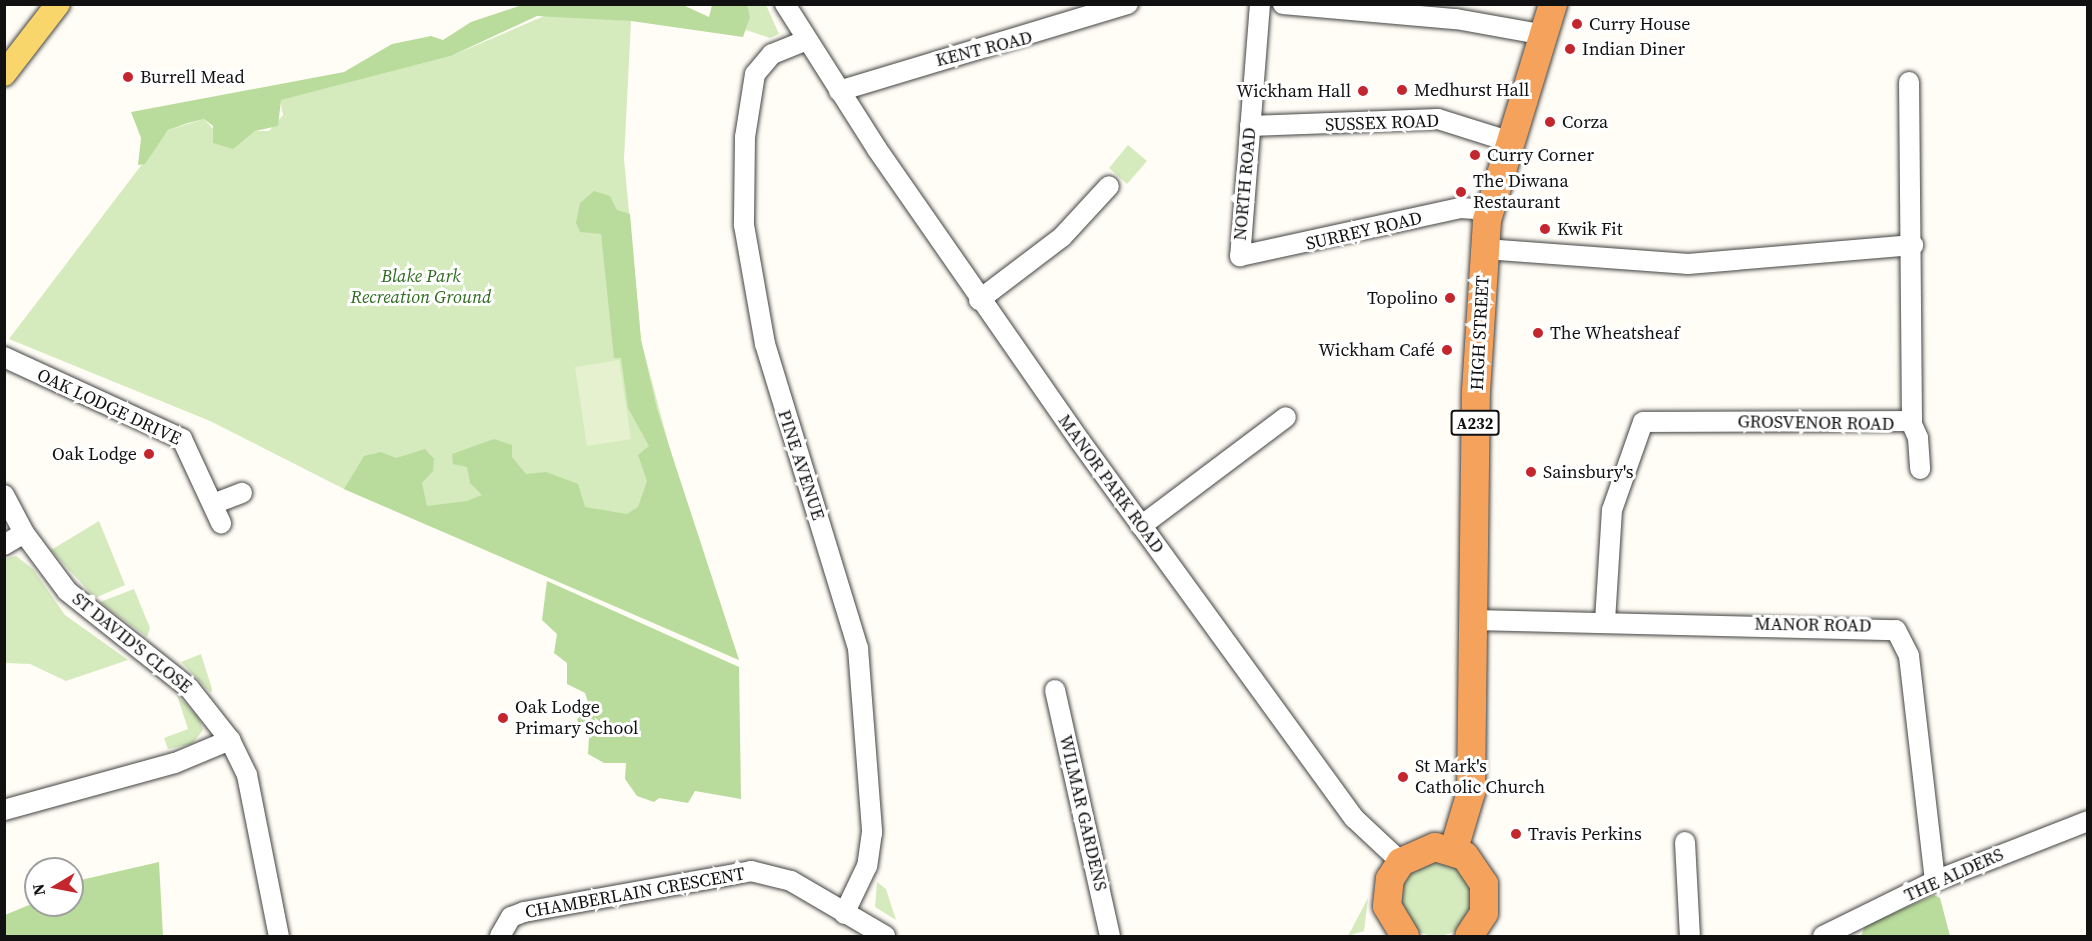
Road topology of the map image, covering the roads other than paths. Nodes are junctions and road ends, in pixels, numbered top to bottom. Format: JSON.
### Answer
{"nodes":[{"id":1,"x":58,"y":4,"type":"edge"},
{"id":2,"x":785,"y":4,"type":"edge"},
{"id":3,"x":1128,"y":4,"type":"edge"},
{"id":4,"x":1260,"y":4,"type":"edge"},
{"id":5,"x":1283,"y":4,"type":"edge"},
{"id":6,"x":1552,"y":4,"type":"edge"},
{"id":7,"x":1545,"y":35,"type":"junction"},
{"id":8,"x":807,"y":40,"type":"junction"},
{"id":9,"x":4,"y":74,"type":"edge"},
{"id":10,"x":1909,"y":82,"type":"dead end"},
{"id":11,"x":839,"y":91,"type":"junction"},
{"id":12,"x":1250,"y":126,"type":"junction"},
{"id":13,"x":1510,"y":142,"type":"junction"},
{"id":14,"x":1109,"y":186,"type":"dead end"},
{"id":15,"x":1489,"y":210,"type":"junction"},
{"id":16,"x":1913,"y":245,"type":"junction"},
{"id":17,"x":1485,"y":249,"type":"junction"},
{"id":18,"x":1240,"y":256,"type":"joint"},
{"id":19,"x":979,"y":300,"type":"junction"},
{"id":20,"x":4,"y":357,"type":"edge"},
{"id":21,"x":1286,"y":417,"type":"dead end"},
{"id":22,"x":1911,"y":422,"type":"junction"},
{"id":23,"x":1920,"y":469,"type":"dead end"},
{"id":24,"x":242,"y":493,"type":"dead end"},
{"id":25,"x":4,"y":495,"type":"edge"},
{"id":26,"x":213,"y":504,"type":"junction"},
{"id":27,"x":221,"y":524,"type":"dead end"},
{"id":28,"x":1141,"y":526,"type":"junction"},
{"id":29,"x":24,"y":533,"type":"junction"},
{"id":30,"x":4,"y":545,"type":"edge"},
{"id":31,"x":1474,"y":620,"type":"junction"},
{"id":32,"x":1605,"y":621,"type":"junction"},
{"id":33,"x":1055,"y":690,"type":"dead end"},
{"id":34,"x":230,"y":740,"type":"junction"},
{"id":35,"x":4,"y":810,"type":"edge"},
{"id":36,"x":2088,"y":821,"type":"edge"},
{"id":37,"x":1684,"y":842,"type":"dead end"},
{"id":38,"x":1454,"y":849,"type":"junction"},
{"id":39,"x":1401,"y":862,"type":"junction"},
{"id":40,"x":1935,"y":881,"type":"junction"},
{"id":41,"x":844,"y":914,"type":"junction"},
{"id":42,"x":1396,"y":933,"type":"edge"},
{"id":43,"x":1475,"y":933,"type":"edge"},
{"id":44,"x":279,"y":936,"type":"edge"},
{"id":45,"x":500,"y":936,"type":"edge"},
{"id":46,"x":885,"y":936,"type":"edge"},
{"id":47,"x":1110,"y":936,"type":"edge"},
{"id":48,"x":1690,"y":936,"type":"edge"},
{"id":49,"x":1823,"y":936,"type":"edge"}],
"edges":[{"from":1,"to":9,"type":"main road"},
{"from":2,"to":8,"type":"street","name":"MANOR PARK ROAD"},
{"from":3,"to":11,"type":"street","name":"KENT ROAD"},
{"from":4,"to":12,"type":"street","name":"NORTH ROAD"},
{"from":5,"to":7,"type":"street"},
{"from":6,"to":7,"type":"highway","name":"HIGH STREET","number":"A232"},
{"from":7,"to":13,"type":"highway","name":"HIGH STREET","number":"A232"},
{"from":8,"to":11,"type":"street","name":"MANOR PARK ROAD"},
{"from":8,"to":41,"type":"street","name":"PINE AVENUE"},
{"from":10,"to":16,"type":"street","name":"GROSVENOR ROAD"},
{"from":11,"to":19,"type":"street","name":"MANOR PARK ROAD"},
{"from":12,"to":13,"type":"street","name":"SUSSEX ROAD"},
{"from":12,"to":18,"type":"street","name":"NORTH ROAD"},
{"from":13,"to":15,"type":"highway","name":"HIGH STREET","number":"A232"},
{"from":14,"to":19,"type":"street"},
{"from":15,"to":17,"type":"highway","name":"HIGH STREET","number":"A232"},
{"from":15,"to":18,"type":"street","name":"SURREY ROAD"},
{"from":16,"to":17,"type":"street"},
{"from":16,"to":22,"type":"street","name":"GROSVENOR ROAD"},
{"from":17,"to":31,"type":"highway","name":"HIGH STREET","number":"A232"},
{"from":19,"to":28,"type":"street","name":"MANOR PARK ROAD"},
{"from":20,"to":26,"type":"street","name":"OAK LODGE DRIVE"},
{"from":21,"to":28,"type":"street"},
{"from":22,"to":23,"type":"street"},
{"from":22,"to":32,"type":"street","name":"GROSVENOR ROAD"},
{"from":24,"to":26,"type":"street"},
{"from":25,"to":29,"type":"street","name":"ST DAVID'S CLOSE"},
{"from":26,"to":27,"type":"street","name":"OAK LODGE DRIVE"},
{"from":28,"to":39,"type":"street","name":"MANOR PARK ROAD"},
{"from":29,"to":30,"type":"street"},
{"from":29,"to":34,"type":"street","name":"ST DAVID'S CLOSE"},
{"from":31,"to":32,"type":"street","name":"MANOR ROAD"},
{"from":31,"to":38,"type":"highway","name":"HIGH STREET","number":"A232"},
{"from":32,"to":40,"type":"street","name":"MANOR ROAD"},
{"from":33,"to":47,"type":"street","name":"WILMAR GARDENS"},
{"from":34,"to":35,"type":"street"},
{"from":34,"to":44,"type":"street","name":"ST DAVID'S CLOSE"},
{"from":36,"to":40,"type":"street","name":"THE ALDERS"},
{"from":37,"to":48,"type":"street"},
{"from":38,"to":39,"type":"highway"},
{"from":38,"to":43,"type":"highway"},
{"from":39,"to":42,"type":"highway"},
{"from":40,"to":49,"type":"street","name":"THE ALDERS"},
{"from":41,"to":45,"type":"street","name":"CHAMBERLAIN CRESCENT"},
{"from":41,"to":46,"type":"street","name":"CHAMBERLAIN CRESCENT"}]}
